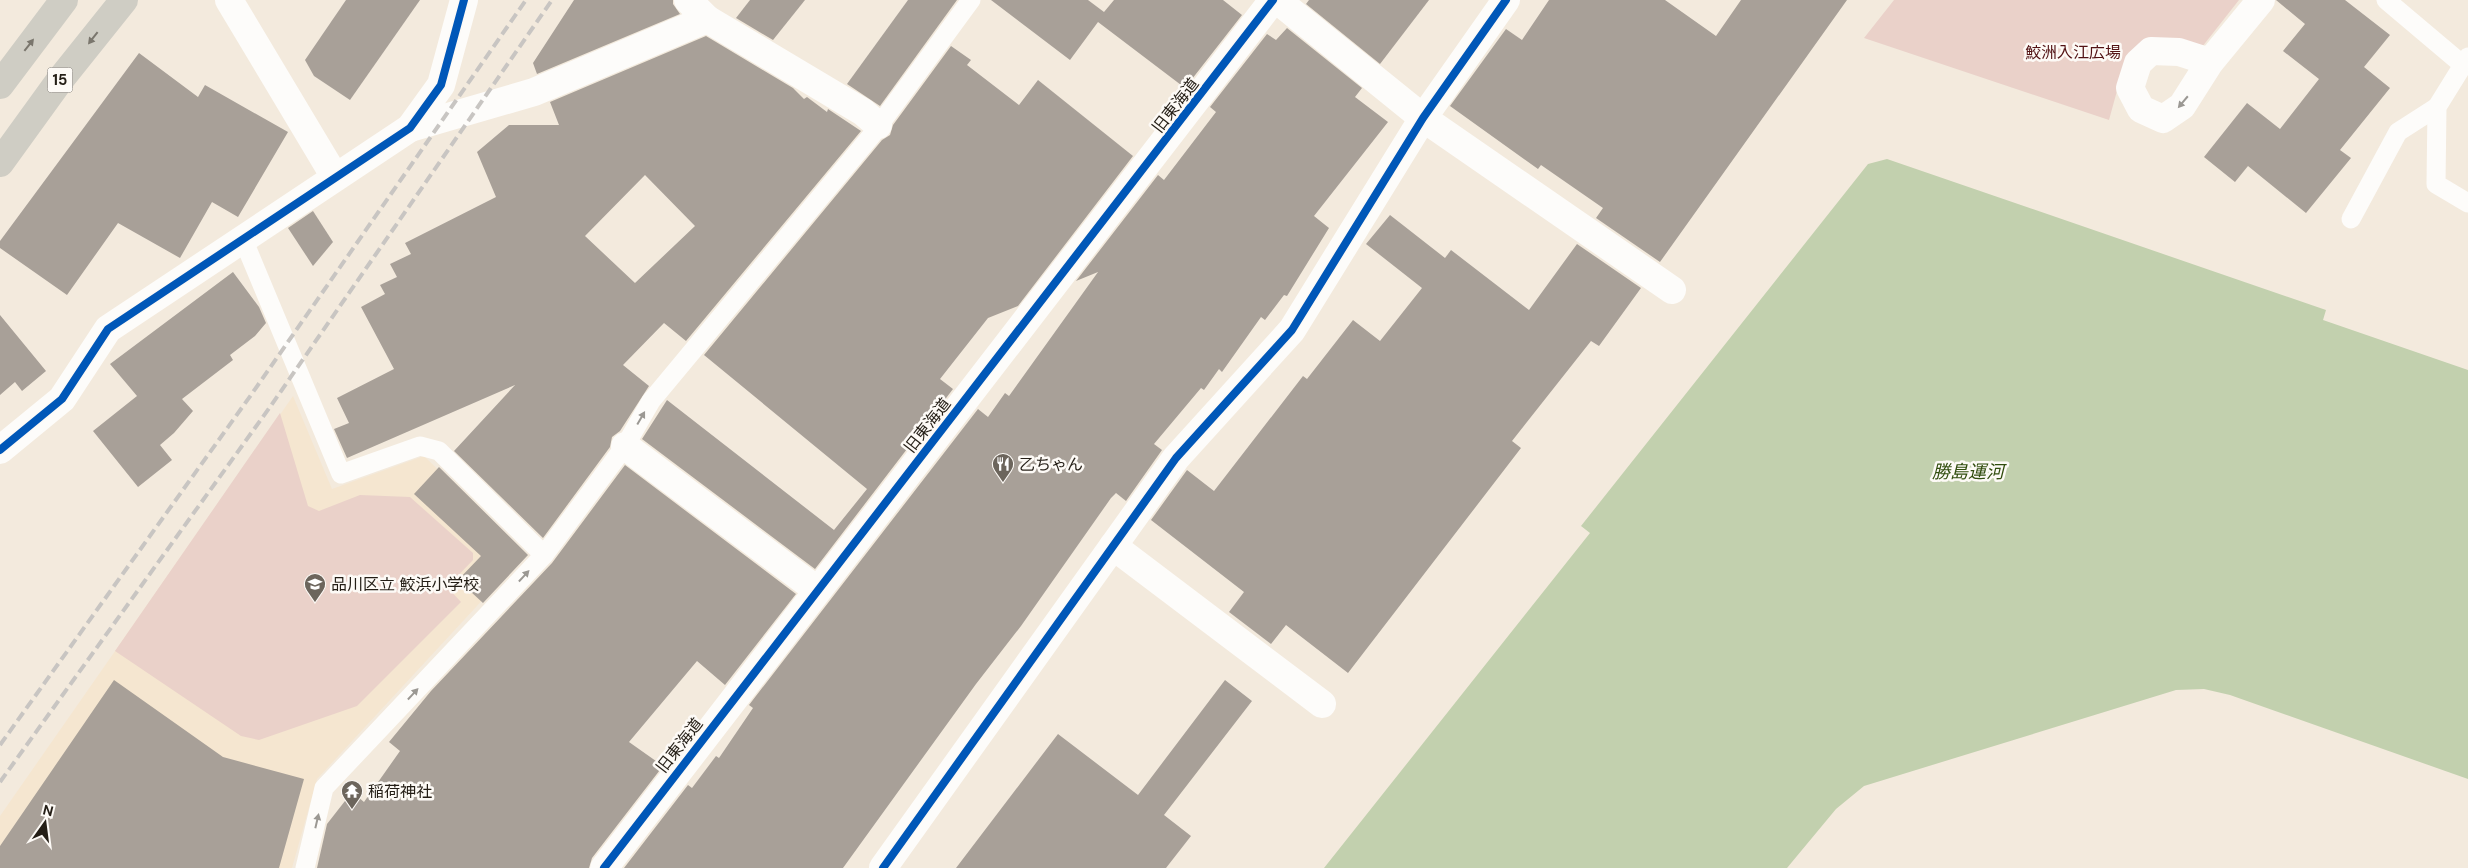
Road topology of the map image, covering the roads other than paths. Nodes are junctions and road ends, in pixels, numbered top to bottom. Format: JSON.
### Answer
{"nodes":[{"id":1,"x":64,"y":0,"type":"edge"},
{"id":2,"x":124,"y":0,"type":"edge"},
{"id":3,"x":230,"y":0,"type":"edge"},
{"id":4,"x":464,"y":0,"type":"edge"},
{"id":5,"x":688,"y":0,"type":"edge"},
{"id":6,"x":971,"y":0,"type":"edge"},
{"id":7,"x":1273,"y":0,"type":"edge"},
{"id":8,"x":1277,"y":0,"type":"edge"},
{"id":9,"x":1506,"y":0,"type":"edge"},
{"id":10,"x":2261,"y":0,"type":"edge"},
{"id":11,"x":2386,"y":0,"type":"edge"},
{"id":12,"x":707,"y":19,"type":"junction"},
{"id":13,"x":2466,"y":61,"type":"edge"},
{"id":14,"x":2210,"y":62,"type":"dead end"},
{"id":15,"x":0,"y":85,"type":"edge"},
{"id":16,"x":2436,"y":107,"type":"junction"},
{"id":17,"x":1423,"y":118,"type":"junction"},
{"id":18,"x":878,"y":125,"type":"junction"},
{"id":19,"x":410,"y":128,"type":"junction"},
{"id":20,"x":0,"y":163,"type":"edge"},
{"id":21,"x":335,"y":177,"type":"junction"},
{"id":22,"x":2468,"y":203,"type":"edge"},
{"id":23,"x":2351,"y":219,"type":"dead end"},
{"id":24,"x":243,"y":239,"type":"junction"},
{"id":25,"x":1672,"y":290,"type":"dead end"},
{"id":26,"x":625,"y":446,"type":"junction"},
{"id":27,"x":0,"y":450,"type":"edge"},
{"id":28,"x":1113,"y":546,"type":"junction"},
{"id":29,"x":544,"y":555,"type":"junction"},
{"id":30,"x":817,"y":590,"type":"junction"},
{"id":31,"x":1322,"y":704,"type":"dead end"},
{"id":32,"x":305,"y":868,"type":"edge"},
{"id":33,"x":604,"y":868,"type":"edge"},
{"id":34,"x":883,"y":868,"type":"edge"}],
"edges":[{"from":15,"to":1,"type":"highway","one_way":true},
{"from":2,"to":20,"type":"highway","number":"15","one_way":true},
{"from":3,"to":21,"type":"street"},
{"from":4,"to":19,"type":"street"},
{"from":5,"to":12,"type":"street"},
{"from":6,"to":18,"type":"lane"},
{"from":7,"to":30,"type":"street","name":"旧東海道"},
{"from":8,"to":17,"type":"street"},
{"from":9,"to":17,"type":"street"},
{"from":10,"to":14,"type":"street"},
{"from":11,"to":13,"type":"lane"},
{"from":12,"to":18,"type":"street"},
{"from":12,"to":19,"type":"street"},
{"from":13,"to":16,"type":"lane"},
{"from":16,"to":22,"type":"lane"},
{"from":16,"to":23,"type":"lane"},
{"from":17,"to":25,"type":"street"},
{"from":17,"to":28,"type":"street"},
{"from":26,"to":18,"type":"lane","one_way":true},
{"from":19,"to":21,"type":"street"},
{"from":21,"to":24,"type":"street"},
{"from":24,"to":27,"type":"street"},
{"from":24,"to":29,"type":"lane"},
{"from":26,"to":29,"type":"lane"},
{"from":26,"to":30,"type":"street"},
{"from":28,"to":31,"type":"street"},
{"from":28,"to":34,"type":"street"},
{"from":32,"to":29,"type":"lane","one_way":true},
{"from":30,"to":33,"type":"street","name":"旧東海道"}]}
